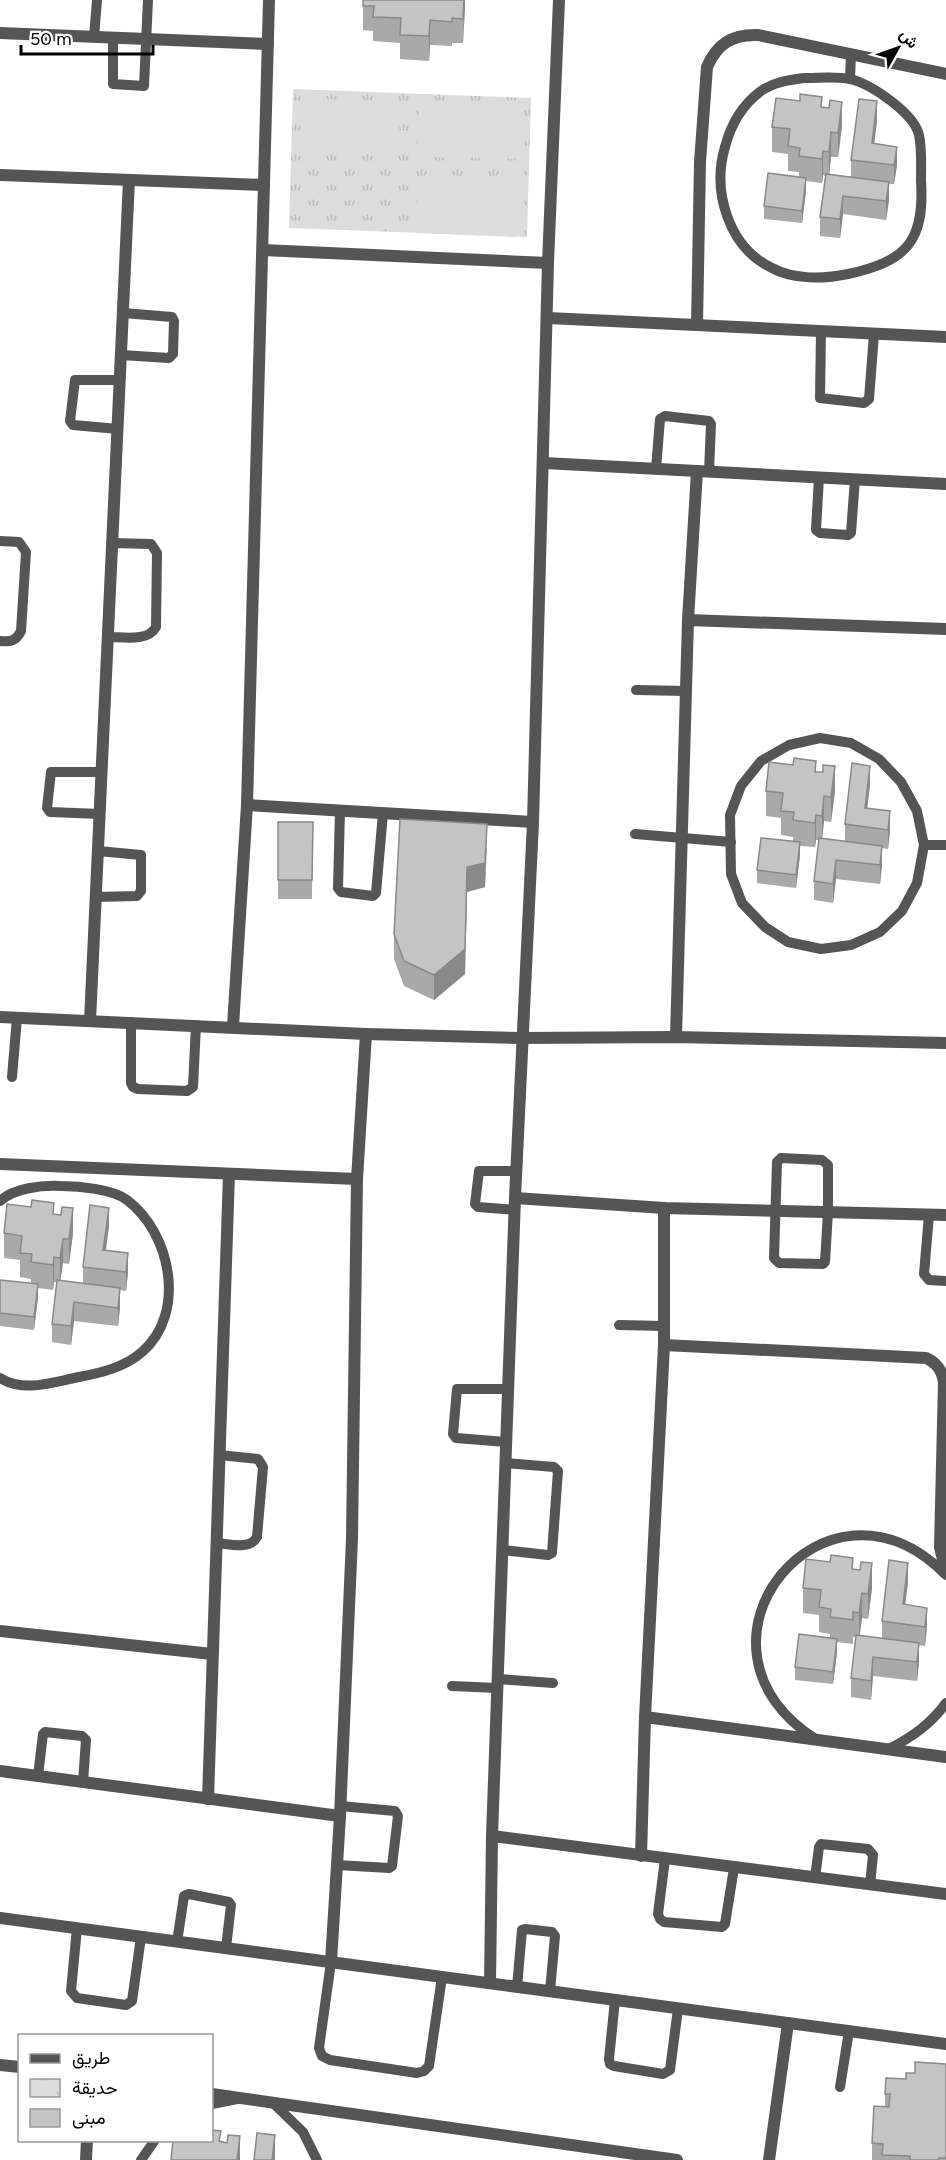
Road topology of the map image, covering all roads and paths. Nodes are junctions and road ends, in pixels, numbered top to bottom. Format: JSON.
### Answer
{"nodes":[{"id":1,"x":97,"y":0,"type":"edge"},
{"id":2,"x":148,"y":0,"type":"edge"},
{"id":3,"x":269,"y":0,"type":"edge"},
{"id":4,"x":559,"y":0,"type":"edge"},
{"id":5,"x":0,"y":33,"type":"edge"},
{"id":6,"x":94,"y":37,"type":"junction"},
{"id":7,"x":113,"y":37,"type":"junction"},
{"id":8,"x":146,"y":39,"type":"junction"},
{"id":9,"x":268,"y":44,"type":"junction"},
{"id":10,"x":851,"y":54,"type":"junction"},
{"id":11,"x":946,"y":74,"type":"edge"},
{"id":12,"x":850,"y":79,"type":"junction"},
{"id":13,"x":700,"y":162,"type":"junction"},
{"id":14,"x":720,"y":162,"type":"junction"},
{"id":15,"x":0,"y":175,"type":"edge"},
{"id":16,"x":129,"y":180,"type":"junction"},
{"id":17,"x":264,"y":185,"type":"junction"},
{"id":18,"x":263,"y":250,"type":"junction"},
{"id":19,"x":548,"y":263,"type":"junction"},
{"id":20,"x":123,"y":313,"type":"junction"},
{"id":21,"x":548,"y":318,"type":"junction"},
{"id":22,"x":697,"y":325,"type":"junction"},
{"id":23,"x":821,"y":331,"type":"junction"},
{"id":24,"x":874,"y":334,"type":"junction"},
{"id":25,"x":946,"y":337,"type":"edge"},
{"id":26,"x":121,"y":356,"type":"junction"},
{"id":27,"x":120,"y":380,"type":"junction"},
{"id":28,"x":118,"y":429,"type":"junction"},
{"id":29,"x":544,"y":463,"type":"junction"},
{"id":30,"x":656,"y":469,"type":"junction"},
{"id":31,"x":703,"y":471,"type":"junction"},
{"id":32,"x":819,"y":477,"type":"junction"},
{"id":33,"x":855,"y":479,"type":"junction"},
{"id":34,"x":946,"y":484,"type":"edge"},
{"id":35,"x":0,"y":541,"type":"edge"},
{"id":36,"x":113,"y":543,"type":"junction"},
{"id":37,"x":688,"y":620,"type":"junction"},
{"id":38,"x":946,"y":629,"type":"edge"},
{"id":39,"x":108,"y":637,"type":"junction"},
{"id":40,"x":0,"y":641,"type":"edge"},
{"id":41,"x":636,"y":690,"type":"dead end"},
{"id":42,"x":686,"y":691,"type":"junction"},
{"id":43,"x":102,"y":772,"type":"junction"},
{"id":44,"x":247,"y":805,"type":"junction"},
{"id":45,"x":340,"y":810,"type":"junction"},
{"id":46,"x":383,"y":813,"type":"junction"},
{"id":47,"x":100,"y":814,"type":"junction"},
{"id":48,"x":533,"y":822,"type":"junction"},
{"id":49,"x":635,"y":834,"type":"dead end"},
{"id":50,"x":681,"y":837,"type":"junction"},
{"id":51,"x":731,"y":842,"type":"junction"},
{"id":52,"x":924,"y":845,"type":"junction"},
{"id":53,"x":946,"y":845,"type":"edge"},
{"id":54,"x":98,"y":851,"type":"junction"},
{"id":55,"x":96,"y":897,"type":"junction"},
{"id":56,"x":0,"y":1017,"type":"edge"},
{"id":57,"x":16,"y":1018,"type":"junction"},
{"id":58,"x":90,"y":1021,"type":"junction"},
{"id":59,"x":131,"y":1022,"type":"junction"},
{"id":60,"x":196,"y":1025,"type":"junction"},
{"id":61,"x":233,"y":1026,"type":"junction"},
{"id":62,"x":366,"y":1034,"type":"junction"},
{"id":63,"x":676,"y":1037,"type":"junction"},
{"id":64,"x":522,"y":1038,"type":"junction"},
{"id":65,"x":946,"y":1043,"type":"edge"},
{"id":66,"x":12,"y":1077,"type":"dead end"},
{"id":67,"x":0,"y":1164,"type":"edge"},
{"id":68,"x":69,"y":1167,"type":"junction"},
{"id":69,"x":516,"y":1171,"type":"junction"},
{"id":70,"x":229,"y":1174,"type":"junction"},
{"id":71,"x":357,"y":1179,"type":"junction"},
{"id":72,"x":68,"y":1186,"type":"junction"},
{"id":73,"x":0,"y":1201,"type":"edge"},
{"id":74,"x":515,"y":1204,"type":"junction"},
{"id":75,"x":664,"y":1208,"type":"junction"},
{"id":76,"x":776,"y":1211,"type":"junction"},
{"id":77,"x":828,"y":1212,"type":"junction"},
{"id":78,"x":929,"y":1215,"type":"junction"},
{"id":79,"x":946,"y":1215,"type":"edge"},
{"id":80,"x":946,"y":1281,"type":"edge"},
{"id":81,"x":619,"y":1325,"type":"dead end"},
{"id":82,"x":664,"y":1326,"type":"junction"},
{"id":83,"x":664,"y":1345,"type":"junction"},
{"id":84,"x":0,"y":1378,"type":"edge"},
{"id":85,"x":508,"y":1389,"type":"junction"},
{"id":86,"x":506,"y":1442,"type":"junction"},
{"id":87,"x":219,"y":1455,"type":"junction"},
{"id":88,"x":505,"y":1463,"type":"junction"},
{"id":89,"x":216,"y":1544,"type":"junction"},
{"id":90,"x":502,"y":1550,"type":"junction"},
{"id":91,"x":946,"y":1574,"type":"edge"},
{"id":92,"x":0,"y":1631,"type":"edge"},
{"id":93,"x":212,"y":1654,"type":"junction"},
{"id":94,"x":553,"y":1683,"type":"dead end"},
{"id":95,"x":497,"y":1684,"type":"junction"},
{"id":96,"x":452,"y":1686,"type":"dead end"},
{"id":97,"x":946,"y":1703,"type":"edge"},
{"id":98,"x":645,"y":1717,"type":"junction"},
{"id":99,"x":817,"y":1740,"type":"junction"},
{"id":100,"x":889,"y":1749,"type":"junction"},
{"id":101,"x":946,"y":1757,"type":"edge"},
{"id":102,"x":0,"y":1771,"type":"edge"},
{"id":103,"x":38,"y":1776,"type":"junction"},
{"id":104,"x":83,"y":1782,"type":"junction"},
{"id":105,"x":208,"y":1799,"type":"junction"},
{"id":106,"x":340,"y":1811,"type":"junction"},
{"id":107,"x":492,"y":1836,"type":"junction"},
{"id":108,"x":641,"y":1856,"type":"junction"},
{"id":109,"x":665,"y":1859,"type":"junction"},
{"id":110,"x":337,"y":1864,"type":"junction"},
{"id":111,"x":734,"y":1868,"type":"junction"},
{"id":112,"x":815,"y":1878,"type":"junction"},
{"id":113,"x":870,"y":1885,"type":"junction"},
{"id":114,"x":946,"y":1894,"type":"edge"},
{"id":115,"x":0,"y":1918,"type":"edge"},
{"id":116,"x":77,"y":1928,"type":"junction"},
{"id":117,"x":141,"y":1937,"type":"junction"},
{"id":118,"x":177,"y":1942,"type":"junction"},
{"id":119,"x":226,"y":1948,"type":"junction"},
{"id":120,"x":331,"y":1962,"type":"junction"},
{"id":121,"x":442,"y":1977,"type":"junction"},
{"id":122,"x":490,"y":1983,"type":"junction"},
{"id":123,"x":517,"y":1987,"type":"junction"},
{"id":124,"x":550,"y":1992,"type":"junction"},
{"id":125,"x":615,"y":2000,"type":"junction"},
{"id":126,"x":678,"y":2009,"type":"junction"},
{"id":127,"x":788,"y":2023,"type":"junction"},
{"id":128,"x":849,"y":2031,"type":"junction"},
{"id":129,"x":946,"y":2044,"type":"edge"},
{"id":130,"x":0,"y":2065,"type":"edge"},
{"id":131,"x":18,"y":2067,"type":"edge"},
{"id":132,"x":840,"y":2087,"type":"dead end"},
{"id":133,"x":213,"y":2094,"type":"edge"},
{"id":134,"x":240,"y":2098,"type":"junction"},
{"id":135,"x":273,"y":2103,"type":"junction"},
{"id":136,"x":213,"y":2104,"type":"edge"},
{"id":137,"x":87,"y":2142,"type":"edge"},
{"id":138,"x":154,"y":2142,"type":"edge"},
{"id":139,"x":618,"y":2156,"type":"edge"},
{"id":140,"x":86,"y":2160,"type":"edge"},
{"id":141,"x":141,"y":2160,"type":"edge"},
{"id":142,"x":317,"y":2160,"type":"edge"},
{"id":143,"x":677,"y":2160,"type":"edge"},
{"id":144,"x":769,"y":2160,"type":"edge"}],
"edges":[{"from":1,"to":6,"type":"lane"},
{"from":2,"to":8,"type":"lane"},
{"from":3,"to":9,"type":"street"},
{"from":4,"to":19,"type":"street"},
{"from":5,"to":6,"type":"street"},
{"from":6,"to":7,"type":"street"},
{"from":7,"to":8,"type":"street"},
{"from":7,"to":8,"type":"lane"},
{"from":8,"to":9,"type":"street"},
{"from":9,"to":17,"type":"street"},
{"from":10,"to":11,"type":"street"},
{"from":10,"to":12,"type":"lane"},
{"from":10,"to":13,"type":"street"},
{"from":12,"to":14,"type":"lane"},
{"from":12,"to":14,"type":"lane"},
{"from":13,"to":14,"type":"lane"},
{"from":13,"to":22,"type":"street"},
{"from":15,"to":16,"type":"street"},
{"from":16,"to":17,"type":"street"},
{"from":16,"to":20,"type":"street"},
{"from":17,"to":18,"type":"street"},
{"from":18,"to":19,"type":"street"},
{"from":18,"to":44,"type":"street"},
{"from":19,"to":21,"type":"street"},
{"from":20,"to":26,"type":"street"},
{"from":20,"to":26,"type":"lane"},
{"from":21,"to":22,"type":"street"},
{"from":21,"to":29,"type":"street"},
{"from":22,"to":23,"type":"street"},
{"from":23,"to":24,"type":"street"},
{"from":23,"to":24,"type":"lane"},
{"from":24,"to":25,"type":"street"},
{"from":26,"to":27,"type":"street"},
{"from":27,"to":28,"type":"street"},
{"from":27,"to":28,"type":"lane"},
{"from":28,"to":36,"type":"street"},
{"from":29,"to":30,"type":"street"},
{"from":29,"to":48,"type":"street"},
{"from":30,"to":31,"type":"street"},
{"from":30,"to":31,"type":"lane"},
{"from":31,"to":32,"type":"street"},
{"from":31,"to":37,"type":"street"},
{"from":32,"to":33,"type":"street"},
{"from":32,"to":33,"type":"lane"},
{"from":33,"to":34,"type":"street"},
{"from":35,"to":40,"type":"lane"},
{"from":36,"to":39,"type":"street"},
{"from":36,"to":39,"type":"lane"},
{"from":37,"to":38,"type":"street"},
{"from":37,"to":42,"type":"street"},
{"from":39,"to":43,"type":"street"},
{"from":41,"to":42,"type":"lane"},
{"from":42,"to":50,"type":"street"},
{"from":43,"to":47,"type":"street"},
{"from":43,"to":47,"type":"lane"},
{"from":44,"to":45,"type":"street"},
{"from":44,"to":61,"type":"street"},
{"from":45,"to":46,"type":"street"},
{"from":45,"to":46,"type":"lane"},
{"from":46,"to":48,"type":"street"},
{"from":47,"to":54,"type":"street"},
{"from":48,"to":64,"type":"street"},
{"from":49,"to":50,"type":"lane"},
{"from":50,"to":51,"type":"lane"},
{"from":50,"to":63,"type":"street"},
{"from":51,"to":52,"type":"lane"},
{"from":51,"to":52,"type":"lane"},
{"from":52,"to":53,"type":"lane"},
{"from":54,"to":55,"type":"street"},
{"from":54,"to":55,"type":"lane"},
{"from":55,"to":58,"type":"street"},
{"from":56,"to":57,"type":"street"},
{"from":57,"to":58,"type":"street"},
{"from":57,"to":66,"type":"lane"},
{"from":58,"to":59,"type":"street"},
{"from":59,"to":60,"type":"street"},
{"from":59,"to":60,"type":"lane"},
{"from":60,"to":61,"type":"street"},
{"from":61,"to":62,"type":"street"},
{"from":62,"to":64,"type":"street"},
{"from":62,"to":71,"type":"street"},
{"from":63,"to":64,"type":"street"},
{"from":63,"to":65,"type":"street"},
{"from":64,"to":69,"type":"street"},
{"from":67,"to":68,"type":"street"},
{"from":68,"to":70,"type":"street"},
{"from":68,"to":72,"type":"lane"},
{"from":69,"to":74,"type":"street"},
{"from":69,"to":74,"type":"lane"},
{"from":70,"to":71,"type":"street"},
{"from":70,"to":87,"type":"street"},
{"from":71,"to":106,"type":"street"},
{"from":72,"to":73,"type":"lane"},
{"from":72,"to":84,"type":"lane"},
{"from":74,"to":75,"type":"street"},
{"from":74,"to":85,"type":"street"},
{"from":75,"to":76,"type":"street"},
{"from":75,"to":82,"type":"street"},
{"from":76,"to":77,"type":"street"},
{"from":76,"to":77,"type":"lane"},
{"from":76,"to":77,"type":"lane"},
{"from":77,"to":78,"type":"street"},
{"from":78,"to":79,"type":"street"},
{"from":78,"to":80,"type":"lane"},
{"from":81,"to":82,"type":"lane"},
{"from":82,"to":83,"type":"street"},
{"from":83,"to":91,"type":"street"},
{"from":83,"to":98,"type":"street"},
{"from":85,"to":86,"type":"street"},
{"from":85,"to":86,"type":"lane"},
{"from":86,"to":88,"type":"street"},
{"from":87,"to":89,"type":"street"},
{"from":87,"to":89,"type":"lane"},
{"from":88,"to":90,"type":"street"},
{"from":88,"to":90,"type":"lane"},
{"from":89,"to":93,"type":"street"},
{"from":90,"to":95,"type":"street"},
{"from":91,"to":99,"type":"lane"},
{"from":92,"to":93,"type":"street"},
{"from":93,"to":105,"type":"street"},
{"from":94,"to":95,"type":"lane"},
{"from":95,"to":96,"type":"lane"},
{"from":95,"to":107,"type":"street"},
{"from":97,"to":100,"type":"lane"},
{"from":98,"to":99,"type":"street"},
{"from":98,"to":108,"type":"street"},
{"from":99,"to":100,"type":"street"},
{"from":100,"to":101,"type":"street"},
{"from":102,"to":103,"type":"street"},
{"from":103,"to":104,"type":"street"},
{"from":103,"to":104,"type":"lane"},
{"from":104,"to":105,"type":"street"},
{"from":105,"to":106,"type":"street"},
{"from":106,"to":110,"type":"street"},
{"from":106,"to":110,"type":"lane"},
{"from":107,"to":108,"type":"street"},
{"from":107,"to":122,"type":"street"},
{"from":108,"to":109,"type":"street"},
{"from":109,"to":111,"type":"street"},
{"from":109,"to":111,"type":"lane"},
{"from":110,"to":120,"type":"street"},
{"from":111,"to":112,"type":"street"},
{"from":112,"to":113,"type":"street"},
{"from":112,"to":113,"type":"lane"},
{"from":113,"to":114,"type":"street"},
{"from":115,"to":116,"type":"street"},
{"from":116,"to":117,"type":"street"},
{"from":116,"to":117,"type":"lane"},
{"from":117,"to":118,"type":"street"},
{"from":118,"to":119,"type":"street"},
{"from":118,"to":119,"type":"lane"},
{"from":119,"to":120,"type":"street"},
{"from":120,"to":121,"type":"street"},
{"from":120,"to":121,"type":"lane"},
{"from":121,"to":122,"type":"street"},
{"from":122,"to":123,"type":"street"},
{"from":123,"to":124,"type":"street"},
{"from":123,"to":124,"type":"lane"},
{"from":124,"to":125,"type":"street"},
{"from":125,"to":126,"type":"street"},
{"from":125,"to":126,"type":"lane"},
{"from":126,"to":127,"type":"street"},
{"from":127,"to":128,"type":"street"},
{"from":127,"to":144,"type":"street"},
{"from":128,"to":129,"type":"street"},
{"from":128,"to":132,"type":"lane"},
{"from":130,"to":131,"type":"street"},
{"from":133,"to":134,"type":"street"},
{"from":134,"to":135,"type":"street"},
{"from":134,"to":136,"type":"lane"},
{"from":135,"to":139,"type":"street"},
{"from":135,"to":142,"type":"lane"},
{"from":137,"to":140,"type":"street"},
{"from":138,"to":141,"type":"lane"},
{"from":139,"to":143,"type":"street"}]}
